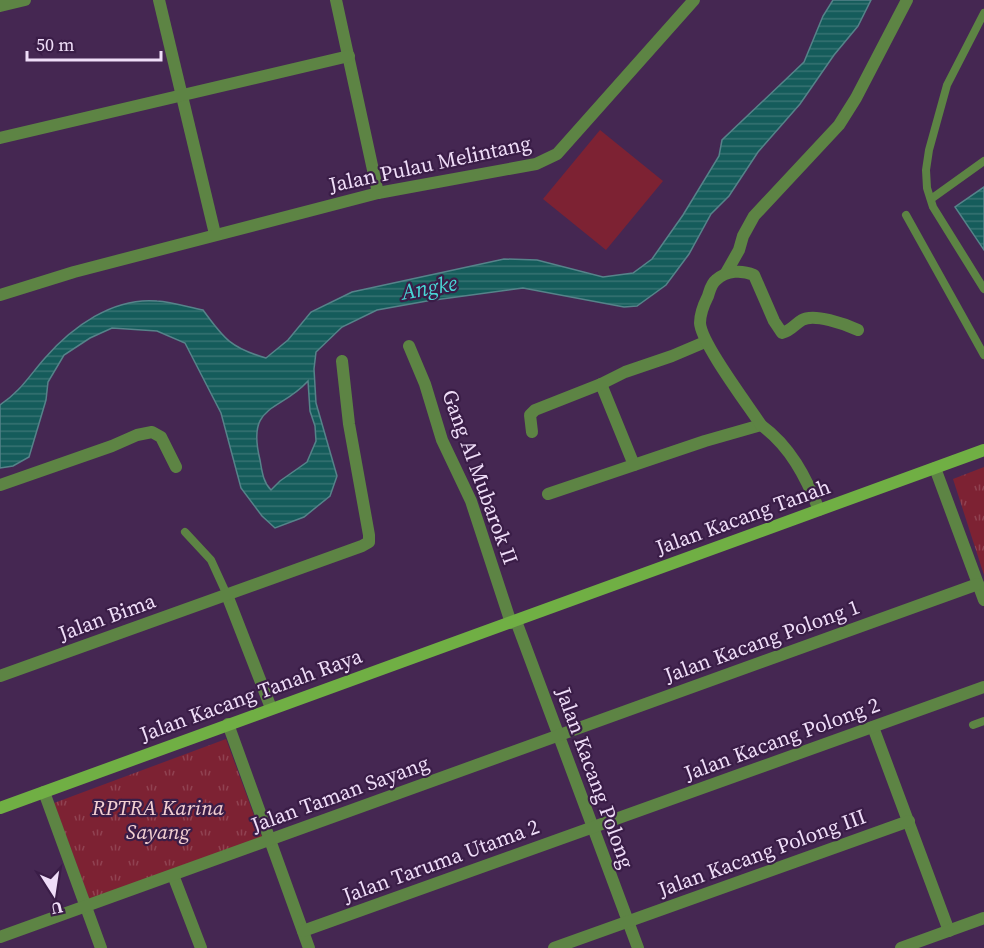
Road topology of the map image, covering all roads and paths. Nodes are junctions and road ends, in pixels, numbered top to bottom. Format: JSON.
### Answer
{"nodes":[{"id":1,"x":25,"y":0,"type":"edge"},
{"id":2,"x":159,"y":0,"type":"edge"},
{"id":3,"x":336,"y":0,"type":"edge"},
{"id":4,"x":694,"y":0,"type":"edge"},
{"id":5,"x":907,"y":0,"type":"edge"},
{"id":6,"x":0,"y":6,"type":"edge"},
{"id":7,"x":984,"y":13,"type":"edge"},
{"id":8,"x":349,"y":56,"type":"junction"},
{"id":9,"x":182,"y":96,"type":"junction"},
{"id":10,"x":0,"y":138,"type":"edge"},
{"id":11,"x":984,"y":161,"type":"edge"},
{"id":12,"x":378,"y":193,"type":"junction"},
{"id":13,"x":931,"y":199,"type":"junction"},
{"id":14,"x":906,"y":215,"type":"dead end"},
{"id":15,"x":215,"y":234,"type":"junction"},
{"id":16,"x":726,"y":273,"type":"junction"},
{"id":17,"x":984,"y":289,"type":"edge"},
{"id":18,"x":0,"y":295,"type":"edge"},
{"id":19,"x":858,"y":330,"type":"dead end"},
{"id":20,"x":705,"y":342,"type":"junction"},
{"id":21,"x":409,"y":346,"type":"dead end"},
{"id":22,"x":984,"y":355,"type":"edge"},
{"id":23,"x":342,"y":361,"type":"dead end"},
{"id":24,"x":601,"y":384,"type":"junction"},
{"id":25,"x":761,"y":425,"type":"junction"},
{"id":26,"x":532,"y":432,"type":"dead end"},
{"id":27,"x":984,"y":450,"type":"edge"},
{"id":28,"x":634,"y":465,"type":"junction"},
{"id":29,"x":176,"y":467,"type":"dead end"},
{"id":30,"x":935,"y":468,"type":"junction"},
{"id":31,"x":0,"y":485,"type":"edge"},
{"id":32,"x":548,"y":494,"type":"dead end"},
{"id":33,"x":819,"y":510,"type":"junction"},
{"id":34,"x":185,"y":532,"type":"dead end"},
{"id":35,"x":978,"y":584,"type":"junction"},
{"id":36,"x":227,"y":595,"type":"junction"},
{"id":37,"x":984,"y":600,"type":"edge"},
{"id":38,"x":514,"y":622,"type":"junction"},
{"id":39,"x":0,"y":676,"type":"edge"},
{"id":40,"x":984,"y":687,"type":"edge"},
{"id":41,"x":271,"y":708,"type":"junction"},
{"id":42,"x":984,"y":721,"type":"edge"},
{"id":43,"x":228,"y":724,"type":"junction"},
{"id":44,"x":973,"y":725,"type":"dead end"},
{"id":45,"x":873,"y":727,"type":"junction"},
{"id":46,"x":559,"y":735,"type":"junction"},
{"id":47,"x":44,"y":792,"type":"junction"},
{"id":48,"x":0,"y":808,"type":"edge"},
{"id":49,"x":909,"y":821,"type":"junction"},
{"id":50,"x":593,"y":828,"type":"junction"},
{"id":51,"x":270,"y":840,"type":"junction"},
{"id":52,"x":173,"y":875,"type":"junction"},
{"id":53,"x":86,"y":906,"type":"junction"},
{"id":54,"x":984,"y":918,"type":"edge"},
{"id":55,"x":628,"y":922,"type":"junction"},
{"id":56,"x":303,"y":931,"type":"junction"},
{"id":57,"x":949,"y":931,"type":"junction"},
{"id":58,"x":0,"y":937,"type":"edge"},
{"id":59,"x":101,"y":948,"type":"edge"},
{"id":60,"x":201,"y":948,"type":"edge"},
{"id":61,"x":309,"y":948,"type":"edge"},
{"id":62,"x":554,"y":948,"type":"edge"},
{"id":63,"x":638,"y":948,"type":"edge"},
{"id":64,"x":902,"y":948,"type":"edge"}],
"edges":[{"from":1,"to":6,"type":"street"},
{"from":2,"to":9,"type":"street"},
{"from":3,"to":8,"type":"street"},
{"from":4,"to":12,"type":"street","name":"Jalan Pulau Melintang"},
{"from":5,"to":16,"type":"street"},
{"from":7,"to":13,"type":"lane"},
{"from":8,"to":9,"type":"street"},
{"from":8,"to":12,"type":"street"},
{"from":9,"to":10,"type":"street"},
{"from":9,"to":15,"type":"street"},
{"from":11,"to":13,"type":"lane"},
{"from":12,"to":15,"type":"street","name":"Jalan Pulau Melintang"},
{"from":13,"to":17,"type":"lane"},
{"from":14,"to":22,"type":"lane"},
{"from":15,"to":18,"type":"street","name":"Jalan Pulau Melintang"},
{"from":16,"to":19,"type":"street"},
{"from":16,"to":20,"type":"street"},
{"from":20,"to":24,"type":"street"},
{"from":20,"to":25,"type":"street"},
{"from":21,"to":38,"type":"street","name":"Gang Al Mubarok II"},
{"from":23,"to":36,"type":"street","name":"Jalan Bima"},
{"from":24,"to":26,"type":"street"},
{"from":24,"to":28,"type":"street"},
{"from":25,"to":28,"type":"street"},
{"from":25,"to":33,"type":"street"},
{"from":27,"to":30,"type":"street","name":"Jalan Kacang Tanah"},
{"from":28,"to":32,"type":"street"},
{"from":29,"to":31,"type":"street"},
{"from":30,"to":33,"type":"street","name":"Jalan Kacang Tanah"},
{"from":30,"to":35,"type":"street"},
{"from":33,"to":38,"type":"street","name":"Jalan Kacang Tanah"},
{"from":34,"to":36,"type":"lane"},
{"from":35,"to":37,"type":"street"},
{"from":35,"to":46,"type":"street","name":"Jalan Kacang Polong 1"},
{"from":36,"to":39,"type":"street","name":"Jalan Bima"},
{"from":36,"to":41,"type":"street"},
{"from":38,"to":41,"type":"street","name":"Jalan Kacang Tanah Raya"},
{"from":38,"to":46,"type":"street","name":"Jalan Kacang Polong"},
{"from":40,"to":45,"type":"street","name":"Jalan Kacang Polong 2"},
{"from":41,"to":43,"type":"street","name":"Jalan Kacang Tanah Raya"},
{"from":42,"to":44,"type":"lane"},
{"from":43,"to":47,"type":"street","name":"Jalan Kacang Tanah Raya"},
{"from":43,"to":51,"type":"street"},
{"from":45,"to":49,"type":"street"},
{"from":45,"to":50,"type":"street","name":"Jalan Kacang Polong 2"},
{"from":46,"to":50,"type":"street","name":"Jalan Kacang Polong"},
{"from":46,"to":51,"type":"street","name":"Jalan Taman Sayang"},
{"from":47,"to":48,"type":"street","name":"Jalan Kacang Tanah Raya"},
{"from":47,"to":53,"type":"street"},
{"from":49,"to":55,"type":"street","name":"Jalan Kacang Polong III"},
{"from":49,"to":57,"type":"street"},
{"from":50,"to":55,"type":"street","name":"Jalan Kacang Polong"},
{"from":50,"to":56,"type":"street","name":"Jalan Taruma Utama 2"},
{"from":51,"to":52,"type":"street","name":"Jalan Taman Sayang"},
{"from":51,"to":56,"type":"street"},
{"from":52,"to":53,"type":"street","name":"Jalan Taman Sayang"},
{"from":52,"to":60,"type":"street"},
{"from":53,"to":58,"type":"street","name":"Jalan Taman Sayang"},
{"from":53,"to":59,"type":"street"},
{"from":54,"to":57,"type":"street"},
{"from":55,"to":62,"type":"street","name":"Jalan Kacang Polong III"},
{"from":55,"to":63,"type":"street","name":"Jalan Kacang Polong"},
{"from":56,"to":61,"type":"street"},
{"from":57,"to":64,"type":"street"}]}
